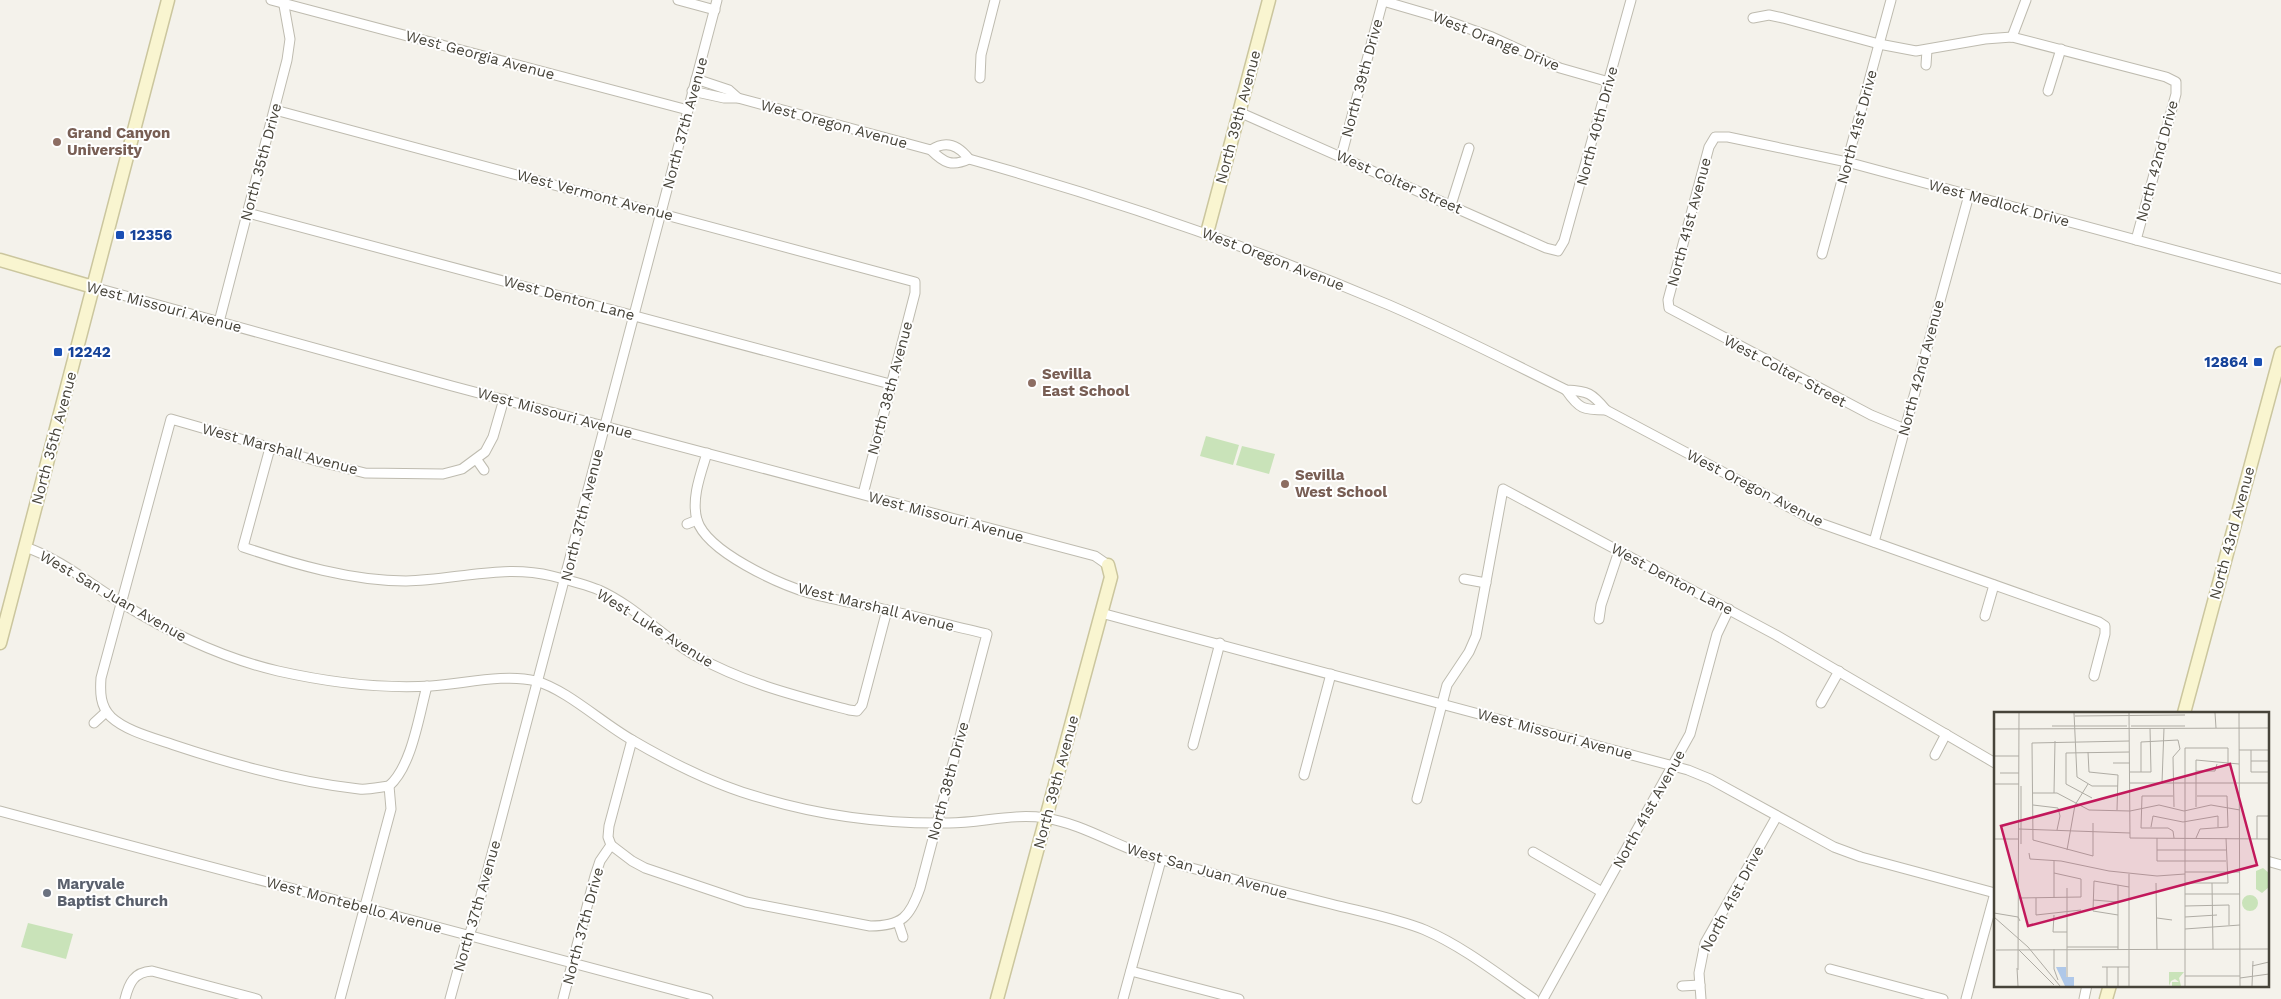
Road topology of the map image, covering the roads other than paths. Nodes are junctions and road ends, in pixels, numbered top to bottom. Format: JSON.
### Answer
{"nodes":[{"id":1,"x":168,"y":0,"type":"edge"},
{"id":2,"x":271,"y":0,"type":"edge"},
{"id":3,"x":678,"y":0,"type":"edge"},
{"id":4,"x":717,"y":0,"type":"edge"},
{"id":5,"x":995,"y":0,"type":"edge"},
{"id":6,"x":1269,"y":0,"type":"edge"},
{"id":7,"x":1631,"y":0,"type":"edge"},
{"id":8,"x":1891,"y":0,"type":"edge"},
{"id":9,"x":2026,"y":0,"type":"edge"},
{"id":10,"x":1383,"y":1,"type":"edge"},
{"id":11,"x":282,"y":2,"type":"edge"},
{"id":12,"x":715,"y":10,"type":"junction"},
{"id":13,"x":1753,"y":18,"type":"dead end"},
{"id":14,"x":2012,"y":37,"type":"junction"},
{"id":15,"x":1879,"y":44,"type":"junction"},
{"id":16,"x":2061,"y":49,"type":"junction"},
{"id":17,"x":1927,"y":50,"type":"junction"},
{"id":18,"x":1926,"y":65,"type":"dead end"},
{"id":19,"x":980,"y":78,"type":"dead end"},
{"id":20,"x":696,"y":79,"type":"junction"},
{"id":21,"x":1609,"y":82,"type":"junction"},
{"id":22,"x":692,"y":90,"type":"junction"},
{"id":23,"x":2048,"y":91,"type":"dead end"},
{"id":24,"x":738,"y":98,"type":"junction"},
{"id":25,"x":275,"y":110,"type":"junction"},
{"id":26,"x":688,"y":110,"type":"junction"},
{"id":27,"x":1239,"y":112,"type":"junction"},
{"id":28,"x":1715,"y":137,"type":"joint"},
{"id":29,"x":1469,"y":148,"type":"dead end"},
{"id":30,"x":931,"y":150,"type":"junction"},
{"id":31,"x":1341,"y":157,"type":"junction"},
{"id":32,"x":968,"y":159,"type":"junction"},
{"id":33,"x":1847,"y":162,"type":"junction"},
{"id":34,"x":1969,"y":194,"type":"junction"},
{"id":35,"x":1452,"y":205,"type":"junction"},
{"id":36,"x":661,"y":212,"type":"junction"},
{"id":37,"x":248,"y":213,"type":"junction"},
{"id":38,"x":1207,"y":233,"type":"junction"},
{"id":39,"x":2136,"y":240,"type":"junction"},
{"id":40,"x":1558,"y":251,"type":"joint"},
{"id":41,"x":1822,"y":254,"type":"dead end"},
{"id":42,"x":0,"y":260,"type":"edge"},
{"id":43,"x":2281,"y":279,"type":"edge"},
{"id":44,"x":915,"y":282,"type":"joint"},
{"id":45,"x":93,"y":287,"type":"junction"},
{"id":46,"x":1668,"y":308,"type":"joint"},
{"id":47,"x":634,"y":315,"type":"junction"},
{"id":48,"x":219,"y":322,"type":"junction"},
{"id":49,"x":2281,"y":353,"type":"edge"},
{"id":50,"x":890,"y":384,"type":"junction"},
{"id":51,"x":1566,"y":390,"type":"junction"},
{"id":52,"x":504,"y":399,"type":"junction"},
{"id":53,"x":1606,"y":410,"type":"junction"},
{"id":54,"x":605,"y":426,"type":"junction"},
{"id":55,"x":1905,"y":429,"type":"junction"},
{"id":56,"x":270,"y":448,"type":"junction"},
{"id":57,"x":707,"y":453,"type":"junction"},
{"id":58,"x":477,"y":460,"type":"junction"},
{"id":59,"x":484,"y":470,"type":"dead end"},
{"id":60,"x":863,"y":494,"type":"junction"},
{"id":61,"x":697,"y":520,"type":"junction"},
{"id":62,"x":687,"y":524,"type":"dead end"},
{"id":63,"x":1874,"y":542,"type":"junction"},
{"id":64,"x":25,"y":547,"type":"junction"},
{"id":65,"x":1619,"y":551,"type":"junction"},
{"id":66,"x":1108,"y":565,"type":"joint"},
{"id":67,"x":1464,"y":578,"type":"dead end"},
{"id":68,"x":566,"y":580,"type":"junction"},
{"id":69,"x":1486,"y":583,"type":"junction"},
{"id":70,"x":1994,"y":585,"type":"junction"},
{"id":71,"x":120,"y":603,"type":"junction"},
{"id":72,"x":1729,"y":609,"type":"junction"},
{"id":73,"x":886,"y":610,"type":"junction"},
{"id":74,"x":1101,"y":613,"type":"junction"},
{"id":75,"x":1985,"y":616,"type":"dead end"},
{"id":76,"x":1599,"y":619,"type":"dead end"},
{"id":77,"x":987,"y":634,"type":"joint"},
{"id":78,"x":0,"y":643,"type":"edge"},
{"id":79,"x":1220,"y":644,"type":"junction"},
{"id":80,"x":1839,"y":671,"type":"junction"},
{"id":81,"x":1331,"y":674,"type":"junction"},
{"id":82,"x":2094,"y":676,"type":"dead end"},
{"id":83,"x":539,"y":682,"type":"junction"},
{"id":84,"x":427,"y":686,"type":"junction"},
{"id":85,"x":1821,"y":703,"type":"dead end"},
{"id":86,"x":1442,"y":704,"type":"junction"},
{"id":87,"x":106,"y":712,"type":"junction"},
{"id":88,"x":2184,"y":712,"type":"edge"},
{"id":89,"x":94,"y":723,"type":"dead end"},
{"id":90,"x":1946,"y":734,"type":"junction"},
{"id":91,"x":632,"y":740,"type":"junction"},
{"id":92,"x":1193,"y":745,"type":"dead end"},
{"id":93,"x":1935,"y":755,"type":"dead end"},
{"id":94,"x":1994,"y":762,"type":"edge"},
{"id":95,"x":1674,"y":765,"type":"junction"},
{"id":96,"x":1304,"y":775,"type":"dead end"},
{"id":97,"x":390,"y":786,"type":"junction"},
{"id":98,"x":1418,"y":799,"type":"dead end"},
{"id":99,"x":0,"y":812,"type":"edge"},
{"id":100,"x":1777,"y":816,"type":"junction"},
{"id":101,"x":1047,"y":818,"type":"junction"},
{"id":102,"x":937,"y":823,"type":"junction"},
{"id":103,"x":611,"y":845,"type":"junction"},
{"id":104,"x":1533,"y":852,"type":"dead end"},
{"id":105,"x":1161,"y":860,"type":"junction"},
{"id":106,"x":2268,"y":861,"type":"edge"},
{"id":107,"x":2281,"y":865,"type":"edge"},
{"id":108,"x":1602,"y":892,"type":"junction"},
{"id":109,"x":1994,"y":893,"type":"edge"},
{"id":110,"x":1994,"y":897,"type":"edge"},
{"id":111,"x":364,"y":908,"type":"junction"},
{"id":112,"x":898,"y":922,"type":"junction"},
{"id":113,"x":469,"y":936,"type":"junction"},
{"id":114,"x":902,"y":937,"type":"dead end"},
{"id":115,"x":573,"y":963,"type":"junction"},
{"id":116,"x":1830,"y":968,"type":"dead end"},
{"id":117,"x":1131,"y":971,"type":"junction"},
{"id":118,"x":1700,"y":985,"type":"junction"},
{"id":119,"x":1682,"y":986,"type":"dead end"},
{"id":120,"x":2088,"y":986,"type":"edge"},
{"id":121,"x":2110,"y":986,"type":"edge"},
{"id":122,"x":674,"y":995,"type":"edge"},
{"id":123,"x":125,"y":999,"type":"edge"},
{"id":124,"x":257,"y":999,"type":"edge"},
{"id":125,"x":340,"y":999,"type":"edge"},
{"id":126,"x":450,"y":999,"type":"edge"},
{"id":127,"x":563,"y":999,"type":"edge"},
{"id":128,"x":708,"y":999,"type":"edge"},
{"id":129,"x":998,"y":999,"type":"edge"},
{"id":130,"x":1123,"y":999,"type":"edge"},
{"id":131,"x":1239,"y":999,"type":"edge"},
{"id":132,"x":1534,"y":999,"type":"edge"},
{"id":133,"x":1542,"y":999,"type":"edge"},
{"id":134,"x":1701,"y":999,"type":"edge"},
{"id":135,"x":1942,"y":999,"type":"edge"},
{"id":136,"x":1966,"y":999,"type":"edge"},
{"id":137,"x":2084,"y":999,"type":"edge"},
{"id":138,"x":2106,"y":999,"type":"edge"}],
"edges":[{"from":1,"to":45,"type":"main road","name":"North 35th Avenue"},
{"from":2,"to":11,"type":"street","name":"West Georgia Avenue"},
{"from":3,"to":12,"type":"street"},
{"from":4,"to":12,"type":"street","name":"North 37th Avenue"},
{"from":5,"to":19,"type":"street"},
{"from":6,"to":27,"type":"main road","name":"North 39th Avenue"},
{"from":7,"to":21,"type":"street","name":"North 40th Drive"},
{"from":8,"to":15,"type":"street","name":"North 41st Drive"},
{"from":9,"to":14,"type":"street"},
{"from":10,"to":21,"type":"street","name":"West Orange Drive"},
{"from":10,"to":31,"type":"street","name":"North 39th Drive"},
{"from":11,"to":25,"type":"street","name":"North 35th Drive"},
{"from":11,"to":26,"type":"street","name":"West Georgia Avenue"},
{"from":12,"to":20,"type":"street","name":"North 37th Avenue"},
{"from":13,"to":15,"type":"street"},
{"from":14,"to":16,"type":"street"},
{"from":14,"to":17,"type":"street"},
{"from":15,"to":17,"type":"street"},
{"from":15,"to":33,"type":"street","name":"North 41st Drive"},
{"from":16,"to":23,"type":"street"},
{"from":16,"to":39,"type":"street","name":"North 42nd Drive"},
{"from":17,"to":18,"type":"street"},
{"from":20,"to":22,"type":"street","name":"North 37th Avenue"},
{"from":20,"to":24,"type":"street","name":"West Oregon Avenue"},
{"from":21,"to":40,"type":"street","name":"North 40th Drive"},
{"from":22,"to":24,"type":"street","name":"West Oregon Avenue"},
{"from":22,"to":26,"type":"street","name":"North 37th Avenue"},
{"from":24,"to":30,"type":"street","name":"West Oregon Avenue"},
{"from":25,"to":36,"type":"street","name":"West Vermont Avenue"},
{"from":25,"to":37,"type":"street","name":"North 35th Drive"},
{"from":26,"to":36,"type":"street","name":"North 37th Avenue"},
{"from":27,"to":31,"type":"street","name":"West Colter Street"},
{"from":27,"to":38,"type":"main road","name":"North 39th Avenue"},
{"from":28,"to":33,"type":"street","name":"West Medlock Drive"},
{"from":28,"to":46,"type":"street","name":"North 41st Avenue"},
{"from":29,"to":35,"type":"street"},
{"from":30,"to":32,"type":"street","name":"West Oregon Avenue"},
{"from":30,"to":32,"type":"street","name":"West Oregon Avenue"},
{"from":31,"to":35,"type":"street","name":"West Colter Street"},
{"from":32,"to":38,"type":"street","name":"West Oregon Avenue"},
{"from":33,"to":34,"type":"street","name":"West Medlock Drive"},
{"from":33,"to":41,"type":"street","name":"North 41st Drive"},
{"from":34,"to":39,"type":"street","name":"West Medlock Drive"},
{"from":34,"to":55,"type":"street","name":"North 42nd Avenue"},
{"from":35,"to":40,"type":"street","name":"West Colter Street"},
{"from":36,"to":44,"type":"street","name":"West Vermont Avenue"},
{"from":36,"to":47,"type":"street","name":"North 37th Avenue"},
{"from":37,"to":47,"type":"street","name":"West Denton Lane"},
{"from":37,"to":48,"type":"street","name":"North 35th Drive"},
{"from":38,"to":51,"type":"street","name":"West Oregon Avenue"},
{"from":39,"to":43,"type":"street","name":"West Medlock Drive"},
{"from":42,"to":45,"type":"main road","name":"West Missouri Avenue"},
{"from":44,"to":50,"type":"street","name":"North 38th Avenue"},
{"from":45,"to":48,"type":"street","name":"West Missouri Avenue"},
{"from":45,"to":64,"type":"main road","name":"North 35th Avenue"},
{"from":46,"to":55,"type":"street","name":"West Colter Street"},
{"from":47,"to":50,"type":"street","name":"West Denton Lane"},
{"from":47,"to":54,"type":"street","name":"North 37th Avenue"},
{"from":48,"to":52,"type":"street","name":"West Missouri Avenue"},
{"from":49,"to":88,"type":"main road","name":"North 43rd Avenue"},
{"from":50,"to":60,"type":"street","name":"North 38th Avenue"},
{"from":51,"to":53,"type":"street","name":"West Oregon Avenue"},
{"from":51,"to":53,"type":"street","name":"West Oregon Avenue"},
{"from":52,"to":54,"type":"street","name":"West Missouri Avenue"},
{"from":52,"to":58,"type":"street","name":"West Marshall Avenue"},
{"from":53,"to":63,"type":"street","name":"West Oregon Avenue"},
{"from":54,"to":57,"type":"street","name":"West Missouri Avenue"},
{"from":54,"to":68,"type":"street","name":"North 37th Avenue"},
{"from":55,"to":63,"type":"street","name":"North 42nd Avenue"},
{"from":56,"to":58,"type":"street","name":"West Marshall Avenue"},
{"from":56,"to":68,"type":"street","name":"West Luke Avenue"},
{"from":56,"to":71,"type":"street","name":"West Marshall Avenue"},
{"from":57,"to":60,"type":"street","name":"West Missouri Avenue"},
{"from":57,"to":61,"type":"street"},
{"from":58,"to":59,"type":"street"},
{"from":60,"to":66,"type":"street","name":"West Missouri Avenue"},
{"from":61,"to":62,"type":"street"},
{"from":61,"to":73,"type":"street","name":"West Marshall Avenue"},
{"from":63,"to":70,"type":"street","name":"West Oregon Avenue"},
{"from":64,"to":71,"type":"street","name":"West San Juan Avenue"},
{"from":64,"to":78,"type":"main road","name":"North 35th Avenue"},
{"from":65,"to":69,"type":"street","name":"West Denton Lane"},
{"from":65,"to":72,"type":"street","name":"West Denton Lane"},
{"from":65,"to":76,"type":"street"},
{"from":66,"to":74,"type":"main road","name":"North 39th Avenue"},
{"from":67,"to":69,"type":"street"},
{"from":68,"to":73,"type":"street","name":"West Luke Avenue"},
{"from":68,"to":83,"type":"street","name":"North 37th Avenue"},
{"from":69,"to":86,"type":"street"},
{"from":70,"to":75,"type":"street"},
{"from":70,"to":82,"type":"street","name":"West Oregon Avenue"},
{"from":71,"to":84,"type":"street","name":"West San Juan Avenue"},
{"from":71,"to":87,"type":"street"},
{"from":72,"to":80,"type":"street","name":"West Denton Lane"},
{"from":72,"to":95,"type":"street","name":"North 41st Avenue"},
{"from":73,"to":77,"type":"street","name":"West Marshall Avenue"},
{"from":74,"to":79,"type":"street","name":"West Missouri Avenue"},
{"from":74,"to":101,"type":"main road","name":"North 39th Avenue"},
{"from":77,"to":102,"type":"street","name":"North 38th Drive"},
{"from":79,"to":81,"type":"street","name":"West Missouri Avenue"},
{"from":79,"to":92,"type":"street"},
{"from":80,"to":85,"type":"street"},
{"from":80,"to":90,"type":"street","name":"West Denton Lane"},
{"from":81,"to":86,"type":"street","name":"West Missouri Avenue"},
{"from":81,"to":96,"type":"street"},
{"from":83,"to":84,"type":"street","name":"West San Juan Avenue"},
{"from":83,"to":91,"type":"street","name":"West San Juan Avenue"},
{"from":83,"to":113,"type":"street","name":"North 37th Avenue"},
{"from":84,"to":97,"type":"street"},
{"from":86,"to":95,"type":"street","name":"West Missouri Avenue"},
{"from":86,"to":98,"type":"street"},
{"from":87,"to":89,"type":"street"},
{"from":87,"to":97,"type":"street"},
{"from":90,"to":93,"type":"street"},
{"from":90,"to":94,"type":"street","name":"West Denton Lane"},
{"from":91,"to":102,"type":"street","name":"West San Juan Avenue"},
{"from":91,"to":103,"type":"street"},
{"from":95,"to":100,"type":"street","name":"West Missouri Avenue"},
{"from":95,"to":108,"type":"street","name":"North 41st Avenue"},
{"from":97,"to":111,"type":"street"},
{"from":99,"to":111,"type":"street","name":"West Montebello Avenue"},
{"from":100,"to":109,"type":"street","name":"West Missouri Avenue"},
{"from":100,"to":118,"type":"street","name":"North 41st Drive"},
{"from":101,"to":102,"type":"street","name":"West San Juan Avenue"},
{"from":101,"to":105,"type":"street","name":"West San Juan Avenue"},
{"from":101,"to":129,"type":"main road","name":"North 39th Avenue"},
{"from":102,"to":112,"type":"street","name":"North 38th Drive"},
{"from":103,"to":112,"type":"street"},
{"from":103,"to":115,"type":"street","name":"North 37th Drive"},
{"from":104,"to":108,"type":"street"},
{"from":105,"to":117,"type":"street"},
{"from":105,"to":132,"type":"street","name":"West San Juan Avenue"},
{"from":106,"to":107,"type":"street"},
{"from":108,"to":133,"type":"street","name":"North 41st Avenue"},
{"from":110,"to":136,"type":"street"},
{"from":111,"to":113,"type":"street","name":"West Montebello Avenue"},
{"from":111,"to":125,"type":"street"},
{"from":112,"to":114,"type":"street"},
{"from":113,"to":115,"type":"street","name":"West Montebello Avenue"},
{"from":113,"to":126,"type":"street","name":"North 37th Avenue"},
{"from":115,"to":122,"type":"street","name":"West Montebello Avenue"},
{"from":115,"to":127,"type":"street","name":"North 37th Drive"},
{"from":116,"to":135,"type":"street"},
{"from":117,"to":130,"type":"street"},
{"from":117,"to":131,"type":"street"},
{"from":118,"to":119,"type":"street"},
{"from":118,"to":134,"type":"street","name":"North 41st Drive"},
{"from":120,"to":137,"type":"street"},
{"from":121,"to":138,"type":"main road"},
{"from":122,"to":128,"type":"street","name":"West Montebello Avenue"},
{"from":123,"to":124,"type":"street"}]}
